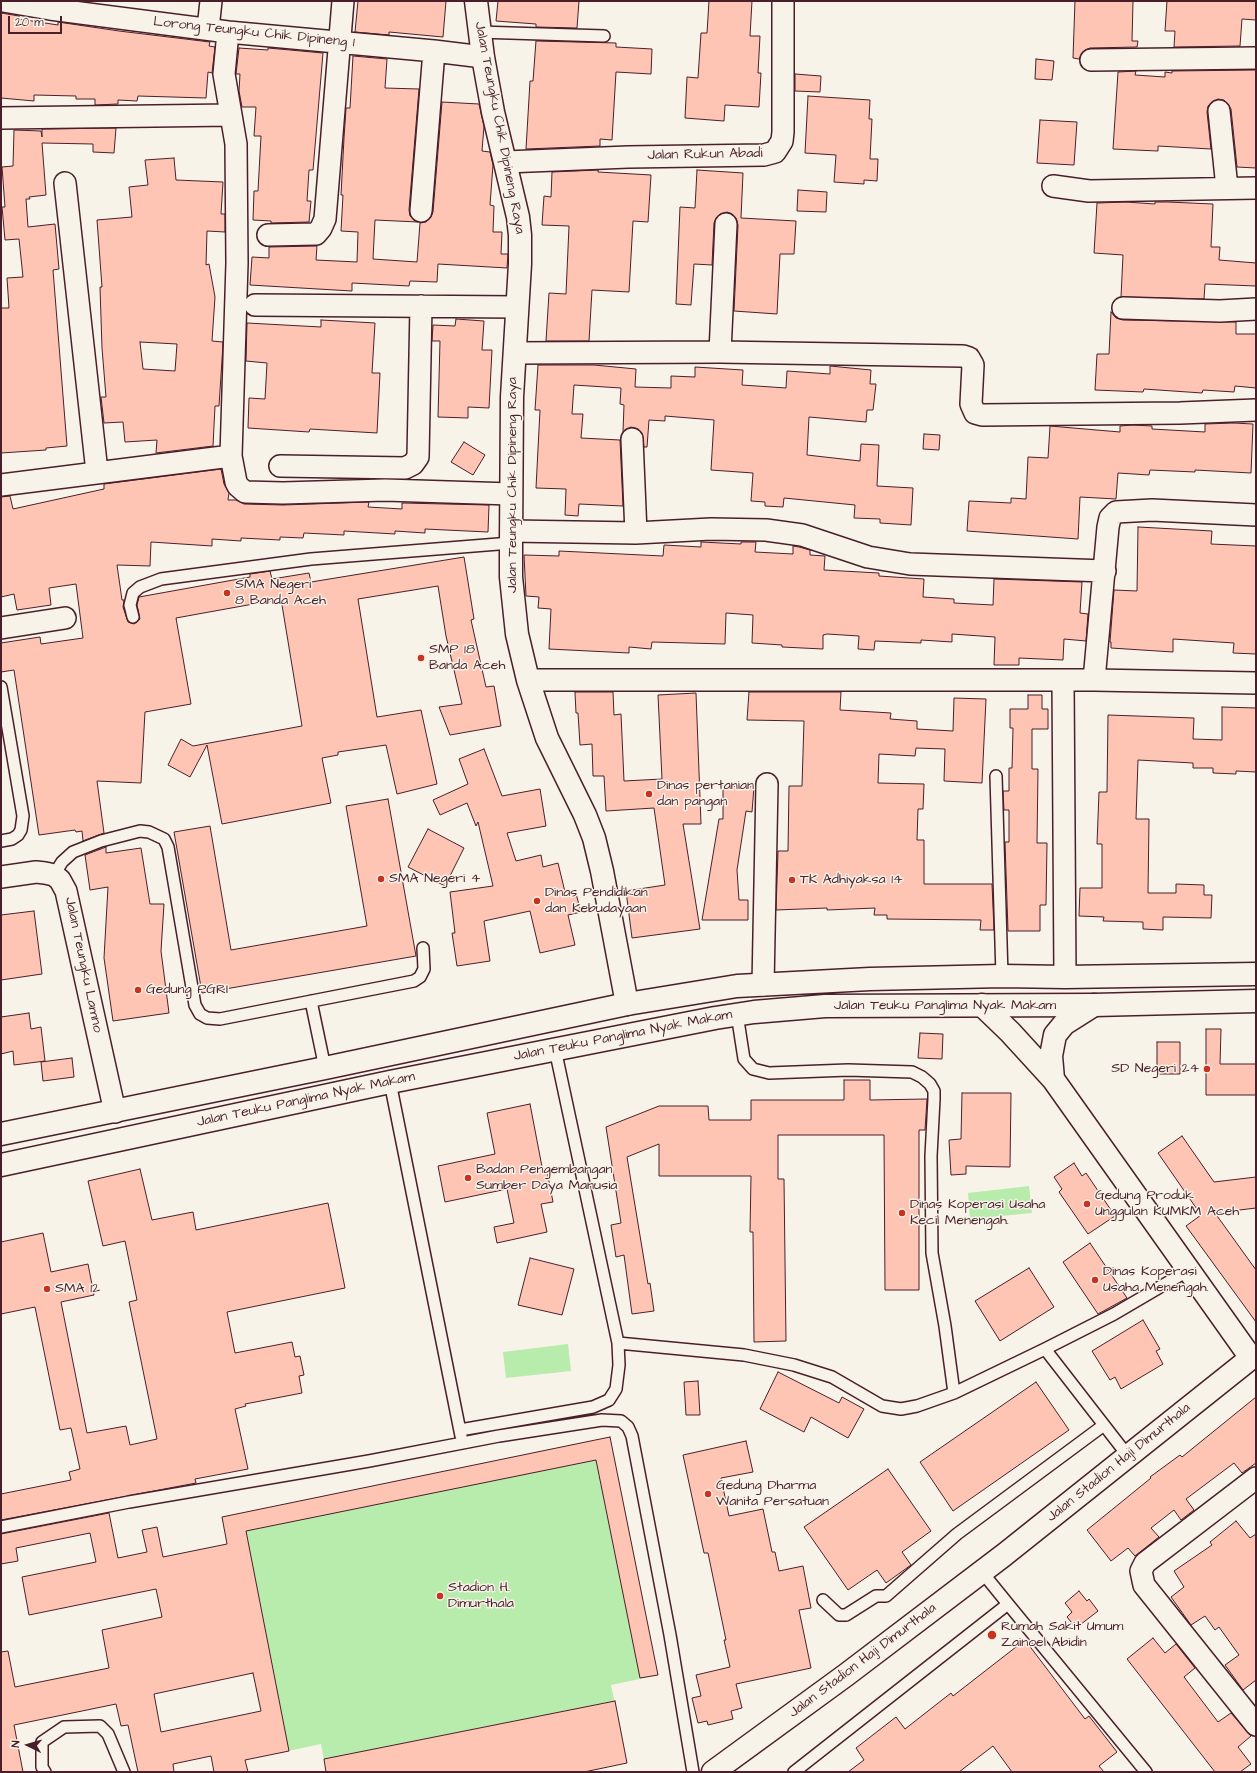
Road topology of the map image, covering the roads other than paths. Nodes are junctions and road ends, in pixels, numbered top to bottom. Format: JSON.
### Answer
{"nodes":[{"id":1,"x":3,"y":1,"type":"edge"},
{"id":2,"x":211,"y":1,"type":"edge"},
{"id":3,"x":343,"y":1,"type":"edge"},
{"id":4,"x":476,"y":1,"type":"edge"},
{"id":5,"x":783,"y":1,"type":"edge"},
{"id":6,"x":218,"y":31,"type":"junction"},
{"id":7,"x":479,"y":32,"type":"junction"},
{"id":8,"x":604,"y":36,"type":"dead end"},
{"id":9,"x":340,"y":42,"type":"junction"},
{"id":10,"x":434,"y":51,"type":"junction"},
{"id":11,"x":483,"y":57,"type":"junction"},
{"id":12,"x":1256,"y":58,"type":"edge"},
{"id":13,"x":1091,"y":60,"type":"dead end"},
{"id":14,"x":1219,"y":111,"type":"dead end"},
{"id":15,"x":231,"y":115,"type":"junction"},
{"id":16,"x":1,"y":118,"type":"edge"},
{"id":17,"x":506,"y":162,"type":"junction"},
{"id":18,"x":65,"y":183,"type":"dead end"},
{"id":19,"x":1053,"y":186,"type":"dead end"},
{"id":20,"x":1227,"y":188,"type":"junction"},
{"id":21,"x":1256,"y":188,"type":"edge"},
{"id":22,"x":421,"y":211,"type":"dead end"},
{"id":23,"x":726,"y":224,"type":"dead end"},
{"id":24,"x":268,"y":235,"type":"dead end"},
{"id":25,"x":256,"y":305,"type":"dead end"},
{"id":26,"x":421,"y":306,"type":"junction"},
{"id":27,"x":517,"y":307,"type":"junction"},
{"id":28,"x":1123,"y":308,"type":"dead end"},
{"id":29,"x":1256,"y":310,"type":"edge"},
{"id":30,"x":720,"y":352,"type":"junction"},
{"id":31,"x":514,"y":353,"type":"junction"},
{"id":32,"x":1256,"y":410,"type":"edge"},
{"id":33,"x":632,"y":439,"type":"dead end"},
{"id":34,"x":231,"y":456,"type":"junction"},
{"id":35,"x":280,"y":466,"type":"dead end"},
{"id":36,"x":97,"y":472,"type":"junction"},
{"id":37,"x":1,"y":485,"type":"edge"},
{"id":38,"x":511,"y":494,"type":"junction"},
{"id":39,"x":1256,"y":515,"type":"edge"},
{"id":40,"x":636,"y":533,"type":"junction"},
{"id":41,"x":511,"y":537,"type":"junction"},
{"id":42,"x":1105,"y":571,"type":"junction"},
{"id":43,"x":133,"y":617,"type":"dead end"},
{"id":44,"x":65,"y":618,"type":"dead end"},
{"id":45,"x":1,"y":628,"type":"edge"},
{"id":46,"x":528,"y":680,"type":"junction"},
{"id":47,"x":1094,"y":680,"type":"junction"},
{"id":48,"x":1063,"y":681,"type":"junction"},
{"id":49,"x":1256,"y":683,"type":"edge"},
{"id":50,"x":1,"y":687,"type":"edge"},
{"id":51,"x":996,"y":776,"type":"dead end"},
{"id":52,"x":767,"y":784,"type":"dead end"},
{"id":53,"x":1,"y":841,"type":"edge"},
{"id":54,"x":54,"y":875,"type":"junction"},
{"id":55,"x":1,"y":877,"type":"edge"},
{"id":56,"x":423,"y":948,"type":"dead end"},
{"id":57,"x":1256,"y":974,"type":"edge"},
{"id":58,"x":1002,"y":976,"type":"junction"},
{"id":59,"x":1065,"y":977,"type":"junction"},
{"id":60,"x":763,"y":985,"type":"junction"},
{"id":61,"x":311,"y":1001,"type":"junction"},
{"id":62,"x":1256,"y":1001,"type":"edge"},
{"id":63,"x":627,"y":1004,"type":"junction"},
{"id":64,"x":982,"y":1005,"type":"junction"},
{"id":65,"x":1094,"y":1005,"type":"junction"},
{"id":66,"x":737,"y":1014,"type":"junction"},
{"id":67,"x":555,"y":1049,"type":"junction"},
{"id":68,"x":325,"y":1068,"type":"junction"},
{"id":69,"x":1053,"y":1079,"type":"junction"},
{"id":70,"x":390,"y":1082,"type":"junction"},
{"id":71,"x":115,"y":1112,"type":"junction"},
{"id":72,"x":1,"y":1134,"type":"edge"},
{"id":73,"x":1,"y":1165,"type":"edge"},
{"id":74,"x":1189,"y":1270,"type":"junction"},
{"id":75,"x":618,"y":1343,"type":"junction"},
{"id":76,"x":1045,"y":1349,"type":"junction"},
{"id":77,"x":1254,"y":1360,"type":"edge"},
{"id":78,"x":954,"y":1393,"type":"junction"},
{"id":79,"x":1104,"y":1425,"type":"junction"},
{"id":80,"x":460,"y":1430,"type":"junction"},
{"id":81,"x":462,"y":1442,"type":"junction"},
{"id":82,"x":1128,"y":1456,"type":"junction"},
{"id":83,"x":1253,"y":1488,"type":"edge"},
{"id":84,"x":1,"y":1527,"type":"edge"},
{"id":85,"x":982,"y":1572,"type":"junction"},
{"id":86,"x":823,"y":1600,"type":"dead end"},
{"id":87,"x":1008,"y":1604,"type":"junction"},
{"id":88,"x":1256,"y":1725,"type":"edge"},
{"id":89,"x":44,"y":1772,"type":"edge"},
{"id":90,"x":124,"y":1772,"type":"edge"},
{"id":91,"x":693,"y":1772,"type":"edge"},
{"id":92,"x":713,"y":1772,"type":"edge"},
{"id":93,"x":794,"y":1772,"type":"edge"},
{"id":94,"x":1146,"y":1772,"type":"edge"}],
"edges":[{"from":1,"to":6,"type":"street","name":"Lorong Teungku Chik Dipineng 1"},
{"from":2,"to":6,"type":"street"},
{"from":3,"to":9,"type":"street"},
{"from":4,"to":7,"type":"main road","name":"Jalan Teungku Chik Dipineng Raya"},
{"from":5,"to":17,"type":"street","name":"Jalan Rukun Abadi"},
{"from":6,"to":9,"type":"street","name":"Lorong Teungku Chik Dipineng 1"},
{"from":6,"to":15,"type":"street"},
{"from":7,"to":8,"type":"lane"},
{"from":7,"to":11,"type":"main road","name":"Jalan Teungku Chik Dipineng Raya"},
{"from":9,"to":10,"type":"street","name":"Lorong Teungku Chik Dipineng 1"},
{"from":9,"to":24,"type":"street"},
{"from":10,"to":11,"type":"street","name":"Lorong Teungku Chik Dipineng 1"},
{"from":10,"to":22,"type":"street"},
{"from":11,"to":17,"type":"main road","name":"Jalan Teungku Chik Dipineng Raya"},
{"from":12,"to":13,"type":"street"},
{"from":14,"to":20,"type":"street"},
{"from":15,"to":16,"type":"street"},
{"from":15,"to":34,"type":"street"},
{"from":17,"to":27,"type":"main road","name":"Jalan Teungku Chik Dipineng Raya"},
{"from":18,"to":36,"type":"street"},
{"from":19,"to":20,"type":"street"},
{"from":20,"to":21,"type":"street"},
{"from":23,"to":30,"type":"street"},
{"from":25,"to":26,"type":"street"},
{"from":26,"to":27,"type":"street"},
{"from":26,"to":35,"type":"street"},
{"from":27,"to":31,"type":"main road","name":"Jalan Teungku Chik Dipineng Raya"},
{"from":28,"to":29,"type":"street"},
{"from":30,"to":31,"type":"street"},
{"from":30,"to":32,"type":"street"},
{"from":31,"to":38,"type":"main road","name":"Jalan Teungku Chik Dipineng Raya"},
{"from":33,"to":40,"type":"street"},
{"from":34,"to":36,"type":"street"},
{"from":34,"to":38,"type":"street"},
{"from":36,"to":37,"type":"street"},
{"from":38,"to":41,"type":"main road","name":"Jalan Teungku Chik Dipineng Raya"},
{"from":39,"to":42,"type":"street"},
{"from":40,"to":41,"type":"street"},
{"from":40,"to":42,"type":"street"},
{"from":41,"to":43,"type":"lane"},
{"from":41,"to":46,"type":"main road","name":"Jalan Teungku Chik Dipineng Raya"},
{"from":42,"to":47,"type":"street"},
{"from":44,"to":45,"type":"street"},
{"from":46,"to":48,"type":"street"},
{"from":46,"to":63,"type":"main road","name":"Jalan Teungku Chik Dipineng Raya"},
{"from":47,"to":48,"type":"street"},
{"from":47,"to":49,"type":"street"},
{"from":48,"to":59,"type":"street"},
{"from":50,"to":53,"type":"lane"},
{"from":51,"to":58,"type":"lane"},
{"from":52,"to":60,"type":"street"},
{"from":54,"to":55,"type":"street"},
{"from":54,"to":61,"type":"lane"},
{"from":54,"to":71,"type":"street","name":"Jalan Teungku Lamno"},
{"from":56,"to":61,"type":"lane"},
{"from":57,"to":59,"type":"main road","name":"Jalan Teuku Panglima Nyak Makam"},
{"from":58,"to":59,"type":"main road","name":"Jalan Teuku Panglima Nyak Makam"},
{"from":58,"to":60,"type":"main road","name":"Jalan Teuku Panglima Nyak Makam"},
{"from":60,"to":63,"type":"main road","name":"Jalan Teuku Panglima Nyak Makam"},
{"from":61,"to":68,"type":"lane"},
{"from":62,"to":65,"type":"main road","name":"Jalan Teuku Panglima Nyak Makam"},
{"from":63,"to":68,"type":"main road","name":"Jalan Teuku Panglima Nyak Makam"},
{"from":64,"to":65,"type":"main road","name":"Jalan Teuku Panglima Nyak Makam"},
{"from":64,"to":66,"type":"main road","name":"Jalan Teuku Panglima Nyak Makam"},
{"from":64,"to":69,"type":"main road","name":"Jalan Stadion Haji Dimurthala"},
{"from":65,"to":69,"type":"main road"},
{"from":66,"to":67,"type":"main road","name":"Jalan Teuku Panglima Nyak Makam"},
{"from":66,"to":78,"type":"lane"},
{"from":67,"to":70,"type":"main road","name":"Jalan Teuku Panglima Nyak Makam"},
{"from":67,"to":75,"type":"lane"},
{"from":68,"to":71,"type":"main road","name":"Jalan Teuku Panglima Nyak Makam"},
{"from":69,"to":74,"type":"main road","name":"Jalan Stadion Haji Dimurthala"},
{"from":70,"to":73,"type":"main road","name":"Jalan Teuku Panglima Nyak Makam"},
{"from":70,"to":80,"type":"lane"},
{"from":71,"to":72,"type":"main road","name":"Jalan Teuku Panglima Nyak Makam"},
{"from":74,"to":76,"type":"lane"},
{"from":74,"to":77,"type":"main road","name":"Jalan Stadion Haji Dimurthala"},
{"from":75,"to":78,"type":"lane"},
{"from":75,"to":80,"type":"lane"},
{"from":76,"to":78,"type":"lane"},
{"from":76,"to":79,"type":"lane"},
{"from":77,"to":82,"type":"main road","name":"Jalan Stadion Haji Dimurthala"},
{"from":79,"to":82,"type":"lane"},
{"from":79,"to":86,"type":"lane"},
{"from":80,"to":81,"type":"lane"},
{"from":81,"to":84,"type":"lane"},
{"from":81,"to":91,"type":"lane"},
{"from":82,"to":85,"type":"main road","name":"Jalan Stadion Haji Dimurthala"},
{"from":83,"to":88,"type":"street"},
{"from":85,"to":87,"type":"lane"},
{"from":85,"to":92,"type":"main road","name":"Jalan Stadion Haji Dimurthala"},
{"from":87,"to":93,"type":"lane"},
{"from":87,"to":94,"type":"lane"},
{"from":89,"to":90,"type":"lane"}]}
